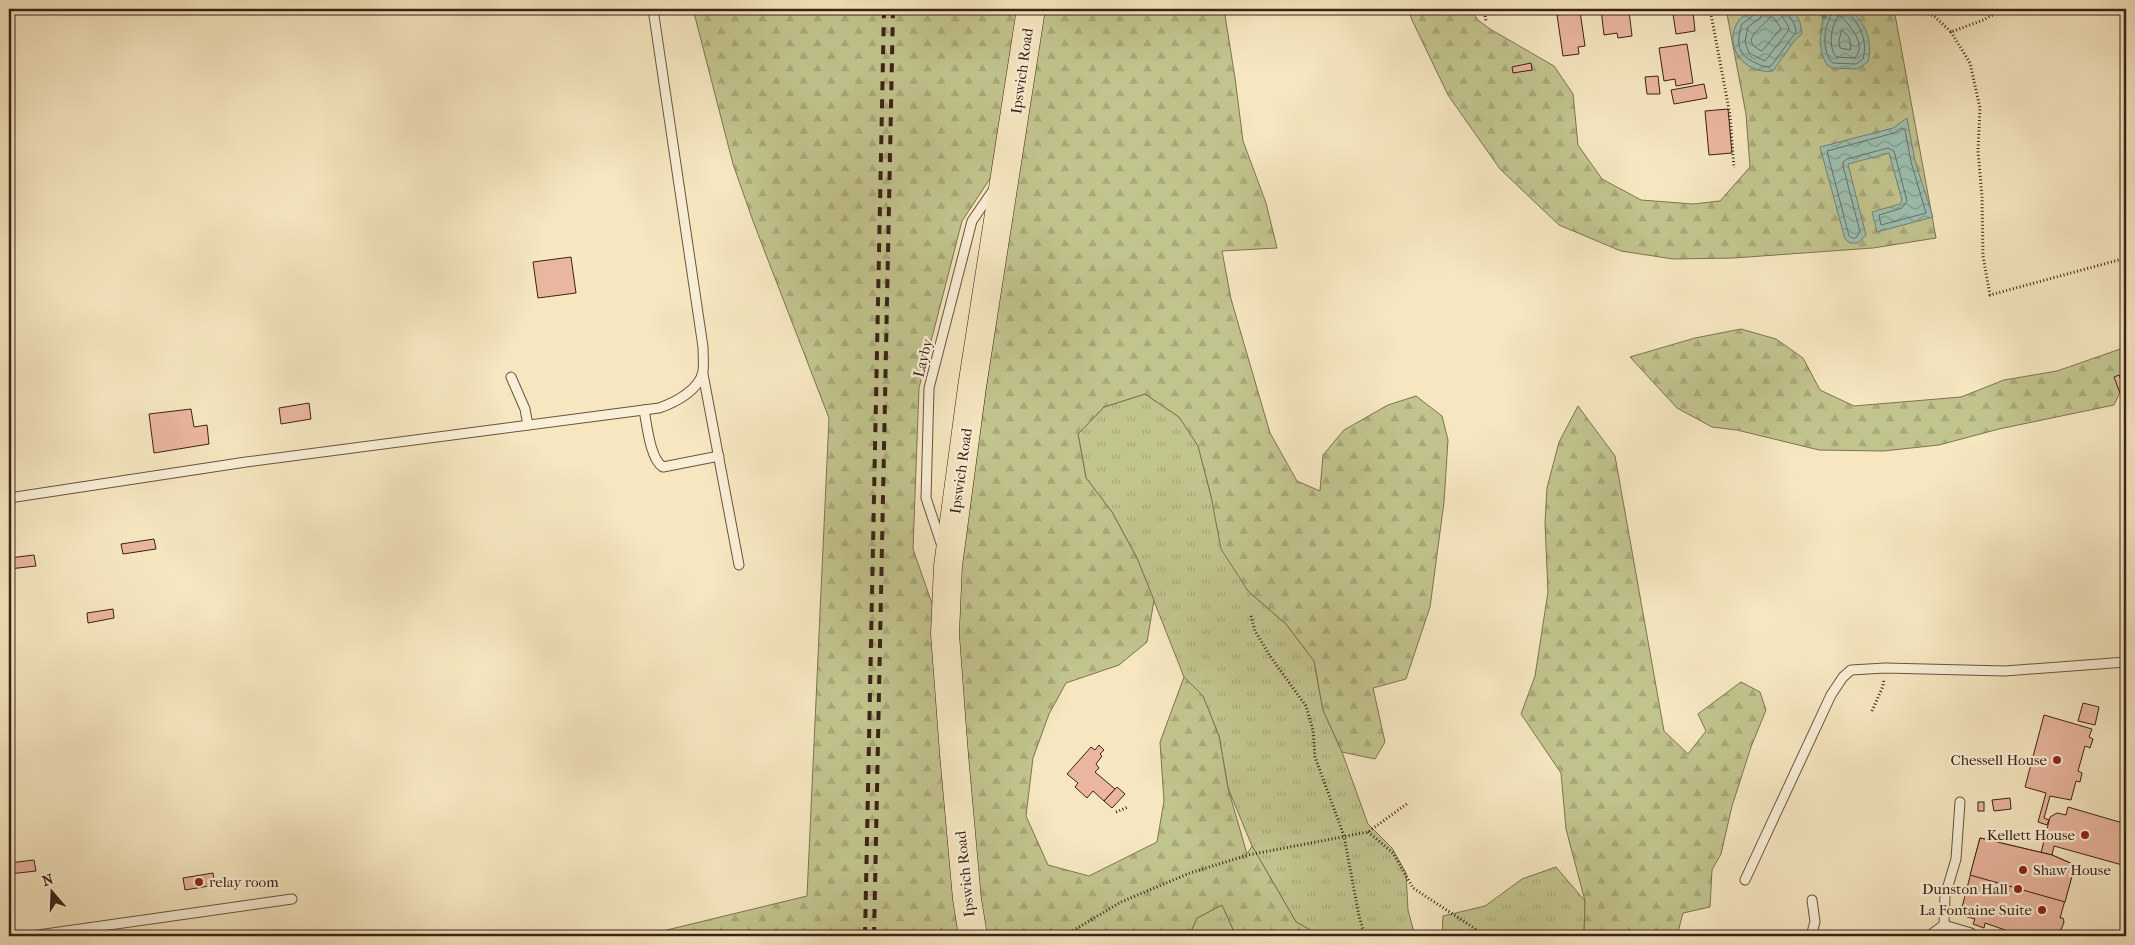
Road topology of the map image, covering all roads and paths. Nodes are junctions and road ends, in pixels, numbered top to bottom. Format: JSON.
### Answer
{"nodes":[{"id":1,"x":653,"y":9,"type":"edge"},
{"id":2,"x":1032,"y":9,"type":"edge"},
{"id":3,"x":1484,"y":9,"type":"edge"},
{"id":4,"x":1710,"y":9,"type":"edge"},
{"id":5,"x":1915,"y":9,"type":"edge"},
{"id":6,"x":2003,"y":9,"type":"edge"},
{"id":7,"x":1486,"y":21,"type":"dead end"},
{"id":8,"x":1951,"y":32,"type":"junction"},
{"id":9,"x":1008,"y":168,"type":"junction"},
{"id":10,"x":1734,"y":168,"type":"dead end"},
{"id":11,"x":2126,"y":258,"type":"edge"},
{"id":12,"x":703,"y":374,"type":"junction"},
{"id":13,"x":511,"y":376,"type":"dead end"},
{"id":14,"x":644,"y":410,"type":"junction"},
{"id":15,"x":528,"y":424,"type":"junction"},
{"id":16,"x":719,"y":456,"type":"junction"},
{"id":17,"x":9,"y":498,"type":"edge"},
{"id":18,"x":739,"y":565,"type":"dead end"},
{"id":19,"x":948,"y":566,"type":"junction"},
{"id":20,"x":1251,"y":616,"type":"dead end"},
{"id":21,"x":2126,"y":662,"type":"edge"},
{"id":22,"x":1885,"y":668,"type":"junction"},
{"id":23,"x":1872,"y":711,"type":"dead end"},
{"id":24,"x":1960,"y":802,"type":"dead end"},
{"id":25,"x":1408,"y":803,"type":"dead end"},
{"id":26,"x":1128,"y":807,"type":"dead end"},
{"id":27,"x":1116,"y":812,"type":"dead end"},
{"id":28,"x":1368,"y":832,"type":"junction"},
{"id":29,"x":1344,"y":836,"type":"junction"},
{"id":30,"x":1745,"y":880,"type":"dead end"},
{"id":31,"x":292,"y":899,"type":"dead end"},
{"id":32,"x":1812,"y":900,"type":"dead end"},
{"id":33,"x":1944,"y":925,"type":"junction"},
{"id":34,"x":31,"y":936,"type":"edge"},
{"id":35,"x":973,"y":936,"type":"edge"},
{"id":36,"x":1064,"y":936,"type":"edge"},
{"id":37,"x":1365,"y":936,"type":"edge"},
{"id":38,"x":1482,"y":936,"type":"edge"},
{"id":39,"x":1811,"y":936,"type":"edge"},
{"id":40,"x":1929,"y":936,"type":"edge"},
{"id":41,"x":1973,"y":936,"type":"edge"}],
"edges":[{"from":1,"to":12,"type":"lane"},
{"from":2,"to":9,"type":"highway","name":"Ipswich Road"},
{"from":3,"to":7,"type":"path"},
{"from":4,"to":10,"type":"path"},
{"from":5,"to":8,"type":"path"},
{"from":6,"to":8,"type":"path"},
{"from":8,"to":11,"type":"path"},
{"from":9,"to":19,"type":"highway","name":"Ipswich Road"},
{"from":9,"to":19,"type":"lane","name":"Layby"},
{"from":12,"to":14,"type":"lane"},
{"from":12,"to":16,"type":"lane"},
{"from":13,"to":15,"type":"lane"},
{"from":14,"to":15,"type":"lane"},
{"from":14,"to":16,"type":"lane"},
{"from":15,"to":17,"type":"lane"},
{"from":16,"to":18,"type":"lane"},
{"from":19,"to":35,"type":"highway","name":"Ipswich Road"},
{"from":20,"to":29,"type":"path"},
{"from":21,"to":22,"type":"lane"},
{"from":22,"to":23,"type":"path"},
{"from":22,"to":30,"type":"lane"},
{"from":24,"to":33,"type":"lane"},
{"from":25,"to":28,"type":"path"},
{"from":26,"to":27,"type":"path"},
{"from":28,"to":29,"type":"path"},
{"from":28,"to":38,"type":"path"},
{"from":29,"to":36,"type":"path"},
{"from":29,"to":37,"type":"path"},
{"from":31,"to":34,"type":"lane"},
{"from":32,"to":39,"type":"lane"},
{"from":33,"to":40,"type":"lane"},
{"from":33,"to":41,"type":"lane"}]}
